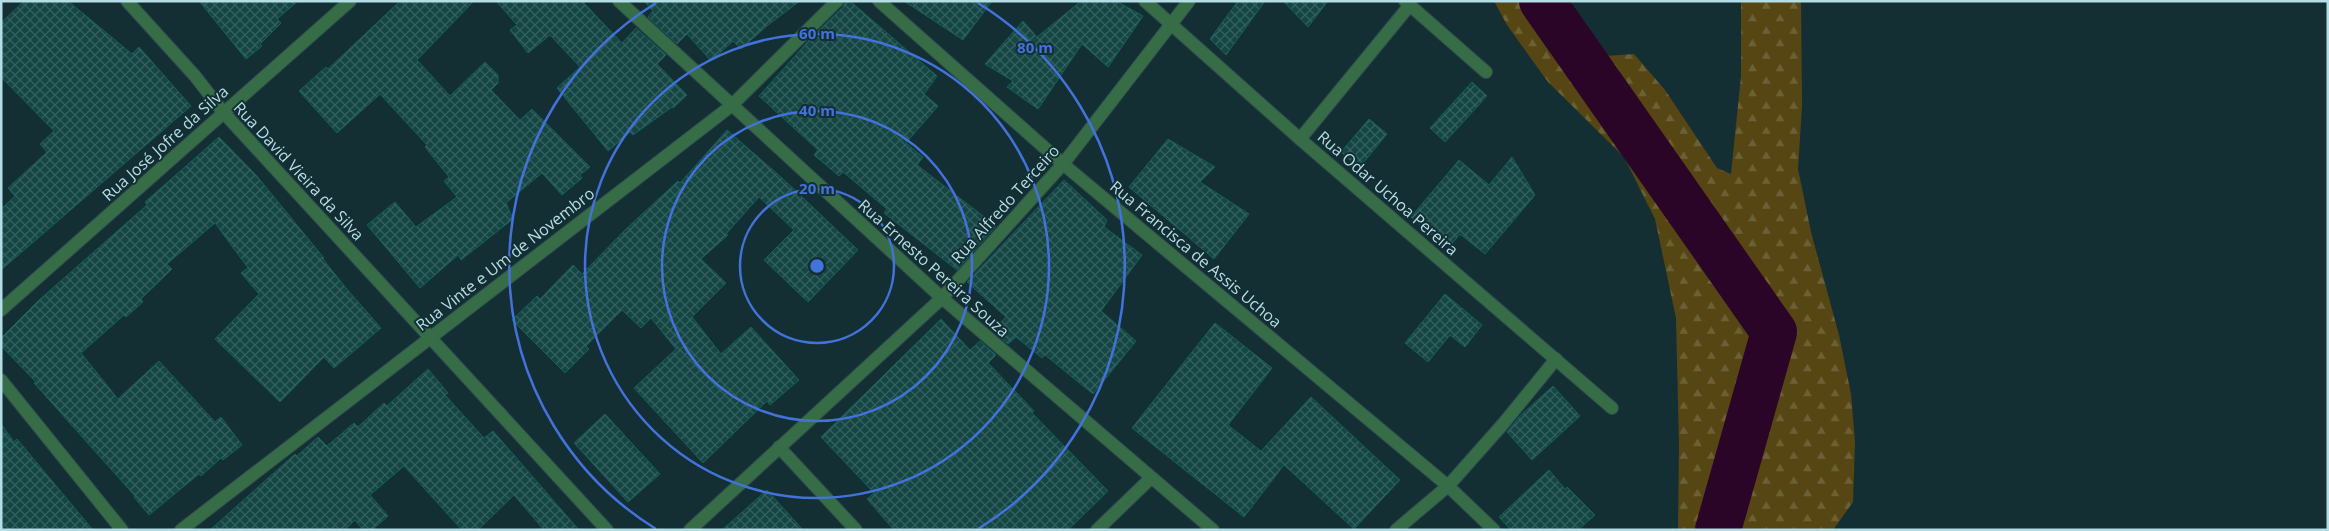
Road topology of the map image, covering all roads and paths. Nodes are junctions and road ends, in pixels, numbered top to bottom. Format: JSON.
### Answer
{"nodes":[{"id":1,"x":126,"y":1,"type":"edge"},
{"id":2,"x":350,"y":1,"type":"edge"},
{"id":3,"x":619,"y":1,"type":"edge"},
{"id":4,"x":837,"y":1,"type":"edge"},
{"id":5,"x":879,"y":1,"type":"edge"},
{"id":6,"x":1145,"y":1,"type":"edge"},
{"id":7,"x":1189,"y":1,"type":"edge"},
{"id":8,"x":1407,"y":3,"type":"edge"},
{"id":9,"x":1171,"y":24,"type":"junction"},
{"id":10,"x":1486,"y":72,"type":"dead end"},
{"id":11,"x":731,"y":106,"type":"junction"},
{"id":12,"x":223,"y":112,"type":"junction"},
{"id":13,"x":1300,"y":139,"type":"junction"},
{"id":14,"x":1063,"y":164,"type":"junction"},
{"id":15,"x":942,"y":298,"type":"junction"},
{"id":16,"x":1,"y":310,"type":"edge"},
{"id":17,"x":430,"y":337,"type":"junction"},
{"id":18,"x":1556,"y":359,"type":"junction"},
{"id":19,"x":1,"y":380,"type":"edge"},
{"id":20,"x":1612,"y":408,"type":"dead end"},
{"id":21,"x":779,"y":448,"type":"junction"},
{"id":22,"x":1151,"y":478,"type":"junction"},
{"id":23,"x":1448,"y":486,"type":"junction"},
{"id":24,"x":122,"y":530,"type":"edge"},
{"id":25,"x":181,"y":530,"type":"edge"},
{"id":26,"x":607,"y":530,"type":"edge"},
{"id":27,"x":690,"y":530,"type":"edge"},
{"id":28,"x":856,"y":530,"type":"edge"},
{"id":29,"x":1097,"y":530,"type":"edge"},
{"id":30,"x":1213,"y":530,"type":"edge"},
{"id":31,"x":1396,"y":530,"type":"edge"},
{"id":32,"x":1494,"y":530,"type":"edge"}],
"edges":[{"from":1,"to":12,"type":"street","name":"Rua David Vieira da Silva"},
{"from":2,"to":12,"type":"street","name":"Rua José Jofre da Silva"},
{"from":3,"to":11,"type":"street","name":"Rua Ernesto Pereira Souza"},
{"from":4,"to":11,"type":"street","name":"Rua Vinte e Um de Novembro"},
{"from":5,"to":14,"type":"street","name":"Rua Francisca de Assis Uchoa"},
{"from":6,"to":9,"type":"street","name":"Rua Odar Uchoa Pereira"},
{"from":7,"to":9,"type":"street","name":"Rua Alfredo Terceiro"},
{"from":8,"to":10,"type":"street"},
{"from":8,"to":13,"type":"street"},
{"from":9,"to":13,"type":"street","name":"Rua Odar Uchoa Pereira"},
{"from":9,"to":14,"type":"street","name":"Rua Alfredo Terceiro"},
{"from":11,"to":15,"type":"street","name":"Rua Ernesto Pereira Souza"},
{"from":11,"to":17,"type":"street","name":"Rua Vinte e Um de Novembro"},
{"from":12,"to":16,"type":"street","name":"Rua José Jofre da Silva"},
{"from":12,"to":17,"type":"street","name":"Rua David Vieira da Silva"},
{"from":13,"to":18,"type":"street","name":"Rua Odar Uchoa Pereira"},
{"from":14,"to":15,"type":"street","name":"Rua Alfredo Terceiro"},
{"from":14,"to":23,"type":"street","name":"Rua Francisca de Assis Uchoa"},
{"from":15,"to":21,"type":"street","name":"Rua Alfredo Terceiro"},
{"from":15,"to":22,"type":"street","name":"Rua Ernesto Pereira Souza"},
{"from":17,"to":25,"type":"street","name":"Rua Vinte e Um de Novembro"},
{"from":17,"to":26,"type":"street","name":"Rua David Vieira da Silva"},
{"from":18,"to":20,"type":"street","name":"Rua Odar Uchoa Pereira"},
{"from":18,"to":23,"type":"street"},
{"from":19,"to":24,"type":"street"},
{"from":21,"to":27,"type":"street","name":"Rua Alfredo Terceiro"},
{"from":21,"to":28,"type":"street"},
{"from":22,"to":29,"type":"street"},
{"from":22,"to":30,"type":"street","name":"Rua Ernesto Pereira Souza"},
{"from":23,"to":31,"type":"street"},
{"from":23,"to":32,"type":"street","name":"Rua Francisca de Assis Uchoa"}]}
